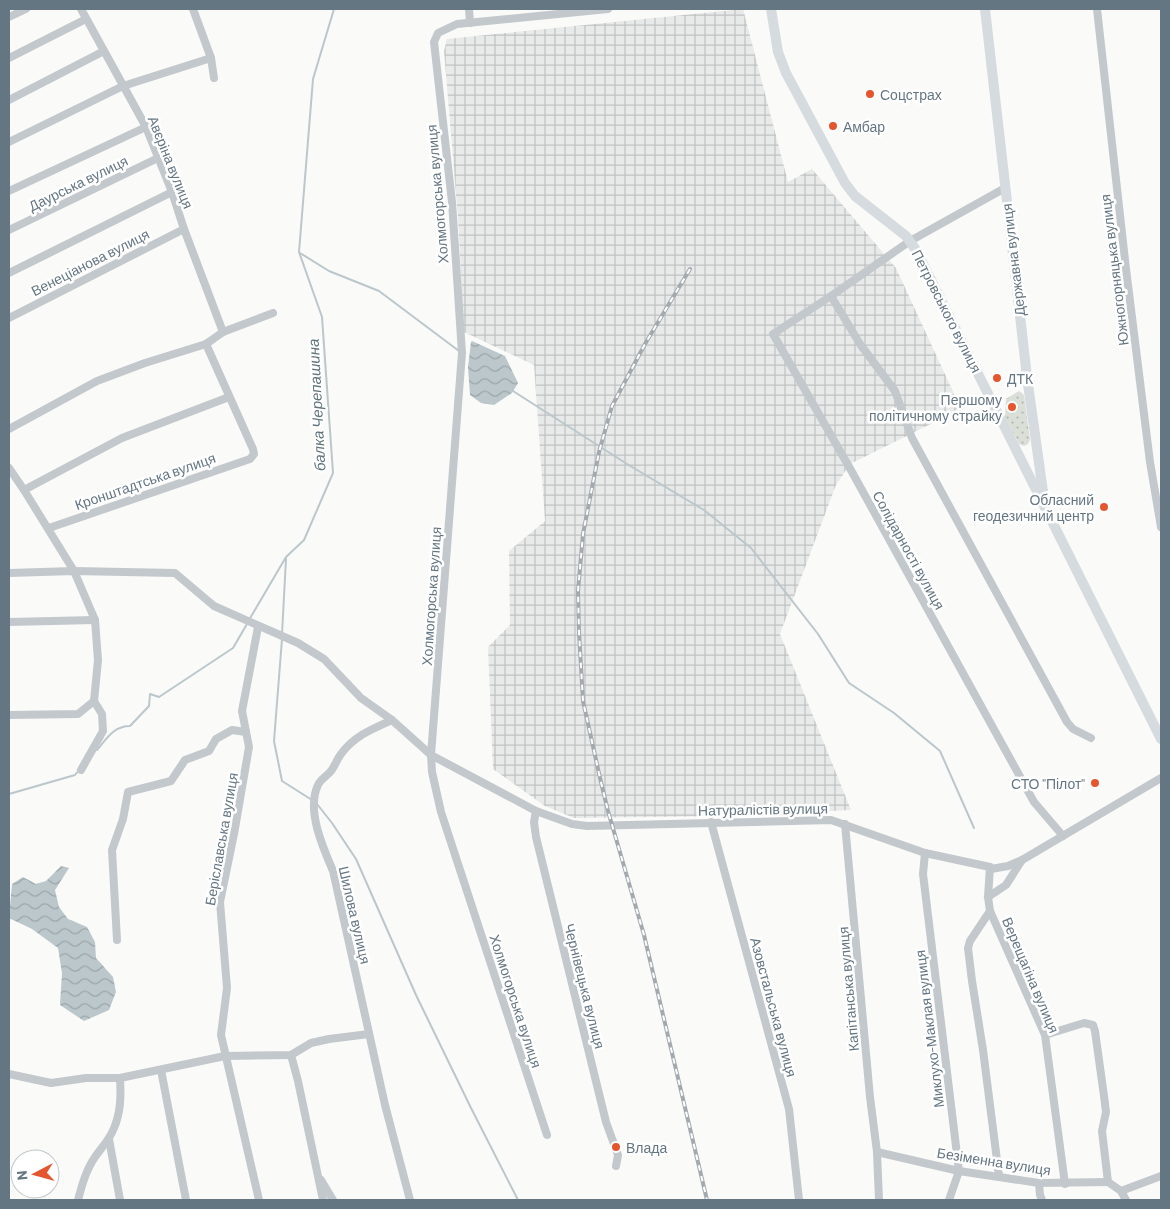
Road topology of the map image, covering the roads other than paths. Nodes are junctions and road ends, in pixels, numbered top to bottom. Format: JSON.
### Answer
{"nodes":[{"id":1,"x":26,"y":9,"type":"edge"},
{"id":2,"x":81,"y":9,"type":"edge"},
{"id":3,"x":193,"y":9,"type":"edge"},
{"id":4,"x":468,"y":9,"type":"edge"},
{"id":5,"x":608,"y":9,"type":"edge"},
{"id":6,"x":771,"y":9,"type":"edge"},
{"id":7,"x":984,"y":9,"type":"edge"},
{"id":8,"x":1097,"y":9,"type":"edge"},
{"id":9,"x":568,"y":11,"type":"edge"},
{"id":10,"x":9,"y":17,"type":"edge"},
{"id":11,"x":86,"y":19,"type":"junction"},
{"id":12,"x":470,"y":23,"type":"junction"},
{"id":13,"x":104,"y":51,"type":"junction"},
{"id":14,"x":9,"y":58,"type":"edge"},
{"id":15,"x":211,"y":58,"type":"junction"},
{"id":16,"x":214,"y":78,"type":"dead end"},
{"id":17,"x":123,"y":86,"type":"junction"},
{"id":18,"x":9,"y":100,"type":"edge"},
{"id":19,"x":146,"y":126,"type":"junction"},
{"id":20,"x":9,"y":142,"type":"edge"},
{"id":21,"x":158,"y":158,"type":"junction"},
{"id":22,"x":1005,"y":188,"type":"junction"},
{"id":23,"x":9,"y":191,"type":"edge"},
{"id":24,"x":172,"y":192,"type":"junction"},
{"id":25,"x":184,"y":229,"type":"junction"},
{"id":26,"x":9,"y":230,"type":"edge"},
{"id":27,"x":910,"y":241,"type":"junction"},
{"id":28,"x":9,"y":273,"type":"edge"},
{"id":29,"x":831,"y":296,"type":"junction"},
{"id":30,"x":272,"y":313,"type":"dead end"},
{"id":31,"x":9,"y":318,"type":"edge"},
{"id":32,"x":223,"y":332,"type":"junction"},
{"id":33,"x":206,"y":344,"type":"junction"},
{"id":34,"x":229,"y":397,"type":"junction"},
{"id":35,"x":9,"y":429,"type":"edge"},
{"id":36,"x":9,"y":468,"type":"edge"},
{"id":37,"x":24,"y":490,"type":"junction"},
{"id":38,"x":1045,"y":510,"type":"junction"},
{"id":39,"x":1161,"y":527,"type":"edge"},
{"id":40,"x":49,"y":528,"type":"junction"},
{"id":41,"x":74,"y":571,"type":"junction"},
{"id":42,"x":9,"y":572,"type":"edge"},
{"id":43,"x":95,"y":620,"type":"junction"},
{"id":44,"x":9,"y":622,"type":"edge"},
{"id":45,"x":258,"y":627,"type":"junction"},
{"id":46,"x":94,"y":700,"type":"junction"},
{"id":47,"x":9,"y":715,"type":"edge"},
{"id":48,"x":392,"y":720,"type":"junction"},
{"id":49,"x":246,"y":732,"type":"junction"},
{"id":50,"x":1092,"y":738,"type":"dead end"},
{"id":51,"x":1161,"y":739,"type":"edge"},
{"id":52,"x":431,"y":756,"type":"junction"},
{"id":53,"x":81,"y":770,"type":"dead end"},
{"id":54,"x":1161,"y":778,"type":"edge"},
{"id":55,"x":536,"y":811,"type":"junction"},
{"id":56,"x":711,"y":822,"type":"junction"},
{"id":57,"x":845,"y":824,"type":"junction"},
{"id":58,"x":1063,"y":836,"type":"junction"},
{"id":59,"x":925,"y":853,"type":"junction"},
{"id":60,"x":1022,"y":860,"type":"junction"},
{"id":61,"x":990,"y":867,"type":"junction"},
{"id":62,"x":988,"y":897,"type":"junction"},
{"id":63,"x":990,"y":911,"type":"junction"},
{"id":64,"x":117,"y":940,"type":"dead end"},
{"id":65,"x":369,"y":1034,"type":"junction"},
{"id":66,"x":1046,"y":1035,"type":"junction"},
{"id":67,"x":291,"y":1054,"type":"junction"},
{"id":68,"x":225,"y":1056,"type":"junction"},
{"id":69,"x":161,"y":1070,"type":"junction"},
{"id":70,"x":9,"y":1074,"type":"edge"},
{"id":71,"x":120,"y":1078,"type":"junction"},
{"id":72,"x":547,"y":1134,"type":"dead end"},
{"id":73,"x":109,"y":1139,"type":"junction"},
{"id":74,"x":877,"y":1152,"type":"junction"},
{"id":75,"x":616,"y":1166,"type":"dead end"},
{"id":76,"x":959,"y":1171,"type":"junction"},
{"id":77,"x":318,"y":1174,"type":"junction"},
{"id":78,"x":998,"y":1176,"type":"junction"},
{"id":79,"x":1161,"y":1176,"type":"edge"},
{"id":80,"x":1108,"y":1182,"type":"junction"},
{"id":81,"x":1040,"y":1183,"type":"junction"},
{"id":82,"x":1065,"y":1184,"type":"junction"},
{"id":83,"x":1121,"y":1191,"type":"junction"},
{"id":84,"x":78,"y":1200,"type":"edge"},
{"id":85,"x":120,"y":1200,"type":"edge"},
{"id":86,"x":186,"y":1200,"type":"edge"},
{"id":87,"x":259,"y":1200,"type":"edge"},
{"id":88,"x":323,"y":1200,"type":"edge"},
{"id":89,"x":333,"y":1200,"type":"edge"},
{"id":90,"x":410,"y":1200,"type":"edge"},
{"id":91,"x":799,"y":1200,"type":"edge"},
{"id":92,"x":879,"y":1200,"type":"edge"},
{"id":93,"x":949,"y":1200,"type":"edge"},
{"id":94,"x":1042,"y":1200,"type":"edge"},
{"id":95,"x":1126,"y":1200,"type":"edge"}],
"edges":[{"from":1,"to":10,"type":"street"},
{"from":2,"to":11,"type":"street","name":"Авєріна вулиця"},
{"from":3,"to":15,"type":"street"},
{"from":4,"to":12,"type":"street"},
{"from":5,"to":9,"type":"street"},
{"from":6,"to":27,"type":"main road","name":"Петровського вулиця"},
{"from":7,"to":22,"type":"main road","name":"Державна вулиця"},
{"from":8,"to":39,"type":"street","name":"Южногорняцька вулиця"},
{"from":9,"to":12,"type":"street"},
{"from":11,"to":13,"type":"street","name":"Авєріна вулиця"},
{"from":11,"to":14,"type":"street"},
{"from":12,"to":52,"type":"street","name":"Холмогорська вулиця"},
{"from":13,"to":17,"type":"street","name":"Авєріна вулиця"},
{"from":13,"to":18,"type":"street"},
{"from":15,"to":16,"type":"street"},
{"from":15,"to":17,"type":"street"},
{"from":17,"to":19,"type":"street","name":"Авєріна вулиця"},
{"from":17,"to":20,"type":"street"},
{"from":19,"to":21,"type":"street","name":"Авєріна вулиця"},
{"from":19,"to":23,"type":"street","name":"Даурська вулиця"},
{"from":21,"to":24,"type":"street","name":"Авєріна вулиця"},
{"from":21,"to":26,"type":"street","name":"Даурська вулиця"},
{"from":22,"to":27,"type":"street","name":"Солідарності вулиця"},
{"from":22,"to":38,"type":"main road","name":"Державна вулиця"},
{"from":24,"to":25,"type":"street","name":"Авєріна вулиця"},
{"from":24,"to":28,"type":"street","name":"Венеціанова вулиця"},
{"from":25,"to":31,"type":"street","name":"Венеціанова вулиця"},
{"from":25,"to":32,"type":"street","name":"Авєріна вулиця"},
{"from":27,"to":29,"type":"street","name":"Солідарності вулиця"},
{"from":27,"to":38,"type":"main road","name":"Петровського вулиця"},
{"from":29,"to":50,"type":"street"},
{"from":29,"to":58,"type":"street","name":"Солідарності вулиця"},
{"from":30,"to":32,"type":"street"},
{"from":32,"to":33,"type":"street"},
{"from":33,"to":34,"type":"street"},
{"from":33,"to":35,"type":"street"},
{"from":34,"to":37,"type":"street"},
{"from":34,"to":40,"type":"street","name":"Кронштадтська вулиця"},
{"from":36,"to":37,"type":"street"},
{"from":37,"to":40,"type":"street"},
{"from":38,"to":51,"type":"main road","name":"Петровського вулиця"},
{"from":40,"to":41,"type":"street"},
{"from":41,"to":42,"type":"street","name":"Натуралістів вулиця"},
{"from":41,"to":43,"type":"street"},
{"from":41,"to":45,"type":"street","name":"Натуралістів вулиця"},
{"from":43,"to":44,"type":"street"},
{"from":43,"to":46,"type":"street"},
{"from":45,"to":48,"type":"street","name":"Натуралістів вулиця"},
{"from":45,"to":49,"type":"street","name":"Беріславська вулиця"},
{"from":46,"to":47,"type":"street"},
{"from":46,"to":53,"type":"street"},
{"from":48,"to":52,"type":"street","name":"Натуралістів вулиця"},
{"from":48,"to":65,"type":"street","name":"Шилова вулиця"},
{"from":49,"to":64,"type":"street"},
{"from":49,"to":68,"type":"street","name":"Беріславська вулиця"},
{"from":52,"to":55,"type":"street","name":"Натуралістів вулиця"},
{"from":52,"to":72,"type":"street","name":"Холмогорська вулиця"},
{"from":54,"to":58,"type":"street","name":"Натуралістів вулиця"},
{"from":55,"to":56,"type":"street","name":"Натуралістів вулиця"},
{"from":55,"to":75,"type":"street","name":"Чернівецька вулиця"},
{"from":56,"to":57,"type":"street","name":"Натуралістів вулиця"},
{"from":56,"to":91,"type":"street","name":"Азовстальська вулиця"},
{"from":57,"to":59,"type":"street","name":"Натуралістів вулиця"},
{"from":57,"to":74,"type":"street","name":"Капітанська вулиця"},
{"from":58,"to":60,"type":"street","name":"Натуралістів вулиця"},
{"from":59,"to":61,"type":"street","name":"Натуралістів вулиця"},
{"from":59,"to":76,"type":"street","name":"Миклухо-Маклая вулиця"},
{"from":60,"to":61,"type":"street","name":"Натуралістів вулиця"},
{"from":60,"to":62,"type":"street"},
{"from":61,"to":62,"type":"street","name":"Верещагіна вулиця"},
{"from":62,"to":63,"type":"street","name":"Верещагіна вулиця"},
{"from":63,"to":66,"type":"street","name":"Верещагіна вулиця"},
{"from":63,"to":78,"type":"street"},
{"from":65,"to":67,"type":"street"},
{"from":65,"to":90,"type":"street","name":"Шилова вулиця"},
{"from":66,"to":80,"type":"street"},
{"from":66,"to":82,"type":"street","name":"Верещагіна вулиця"},
{"from":67,"to":68,"type":"street"},
{"from":67,"to":77,"type":"street"},
{"from":68,"to":69,"type":"street"},
{"from":68,"to":87,"type":"street","name":"Беріславська вулиця"},
{"from":69,"to":71,"type":"street"},
{"from":69,"to":86,"type":"street"},
{"from":70,"to":71,"type":"street"},
{"from":71,"to":73,"type":"street"},
{"from":73,"to":84,"type":"street"},
{"from":73,"to":85,"type":"street"},
{"from":74,"to":76,"type":"street","name":"Безіменна вулиця"},
{"from":74,"to":92,"type":"street","name":"Капітанська вулиця"},
{"from":76,"to":78,"type":"street","name":"Безіменна вулиця"},
{"from":76,"to":93,"type":"street","name":"Миклухо-Маклая вулиця"},
{"from":77,"to":88,"type":"street"},
{"from":77,"to":89,"type":"street"},
{"from":78,"to":81,"type":"street","name":"Безіменна вулиця"},
{"from":79,"to":83,"type":"street"},
{"from":80,"to":82,"type":"street","name":"Безіменна вулиця"},
{"from":80,"to":83,"type":"street"},
{"from":81,"to":82,"type":"street","name":"Безіменна вулиця"},
{"from":81,"to":94,"type":"street"},
{"from":83,"to":95,"type":"street"}]}
